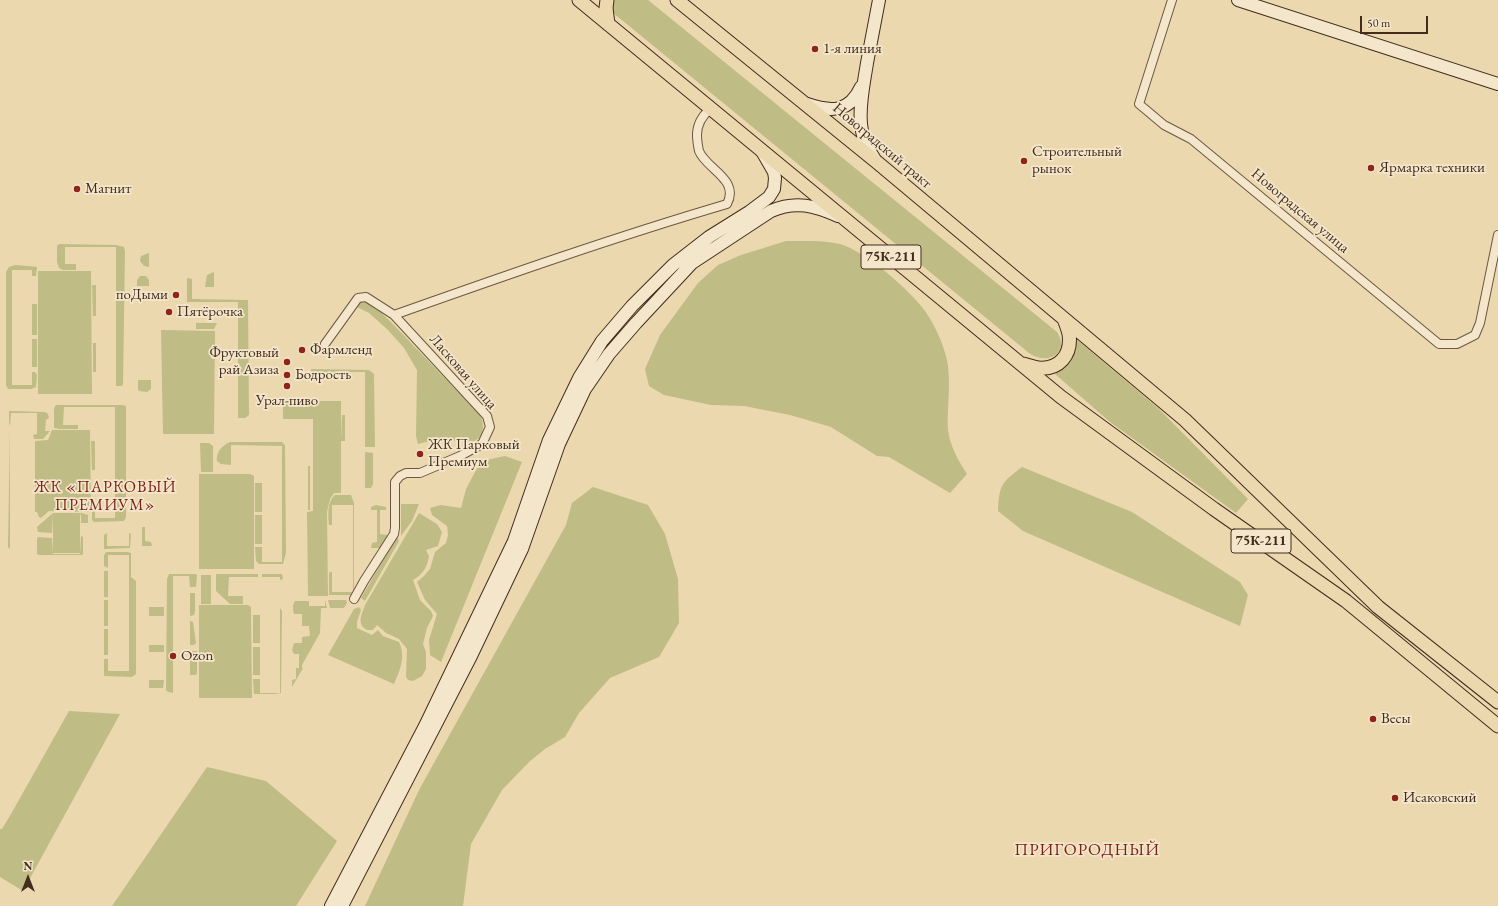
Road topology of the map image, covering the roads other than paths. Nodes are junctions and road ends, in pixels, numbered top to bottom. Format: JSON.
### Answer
{"nodes":[{"id":1,"x":579,"y":0,"type":"edge"},
{"id":2,"x":607,"y":0,"type":"edge"},
{"id":3,"x":677,"y":0,"type":"edge"},
{"id":4,"x":879,"y":0,"type":"edge"},
{"id":5,"x":1172,"y":0,"type":"edge"},
{"id":6,"x":1238,"y":0,"type":"edge"},
{"id":7,"x":608,"y":24,"type":"junction"},
{"id":8,"x":864,"y":80,"type":"junction"},
{"id":9,"x":1498,"y":84,"type":"edge"},
{"id":10,"x":806,"y":104,"type":"junction"},
{"id":11,"x":710,"y":108,"type":"junction"},
{"id":12,"x":762,"y":152,"type":"junction"},
{"id":13,"x":878,"y":163,"type":"junction"},
{"id":14,"x":841,"y":217,"type":"junction"},
{"id":15,"x":1498,"y":235,"type":"edge"},
{"id":16,"x":394,"y":315,"type":"junction"},
{"id":17,"x":1064,"y":319,"type":"junction"},
{"id":18,"x":325,"y":344,"type":"dead end"},
{"id":19,"x":1019,"y":362,"type":"junction"},
{"id":20,"x":354,"y":599,"type":"dead end"},
{"id":21,"x":1498,"y":702,"type":"edge"},
{"id":22,"x":1498,"y":726,"type":"edge"},
{"id":23,"x":331,"y":906,"type":"edge"},
{"id":24,"x":342,"y":906,"type":"edge"}],
"edges":[{"from":1,"to":7,"type":"main road","number":"75К-211"},
{"from":2,"to":7,"type":"main road"},
{"from":3,"to":10,"type":"main road","name":"Новоградский тракт"},
{"from":4,"to":8,"type":"main road"},
{"from":5,"to":15,"type":"street","name":"Новоградская улица"},
{"from":6,"to":9,"type":"main road"},
{"from":7,"to":11,"type":"main road","number":"75К-211"},
{"from":8,"to":10,"type":"main road"},
{"from":8,"to":13,"type":"main road"},
{"from":10,"to":13,"type":"main road","name":"Новоградский тракт"},
{"from":11,"to":12,"type":"main road","number":"75К-211"},
{"from":11,"to":16,"type":"street"},
{"from":12,"to":14,"type":"main road","number":"75К-211"},
{"from":12,"to":23,"type":"main road"},
{"from":13,"to":17,"type":"main road","name":"Новоградский тракт"},
{"from":14,"to":19,"type":"main road","number":"75К-211"},
{"from":14,"to":24,"type":"main road"},
{"from":16,"to":18,"type":"street","name":"Ласковая улица"},
{"from":16,"to":20,"type":"street","name":"Ласковая улица"},
{"from":17,"to":19,"type":"main road"},
{"from":17,"to":21,"type":"main road","name":"Новоградский тракт"},
{"from":19,"to":22,"type":"main road","number":"75К-211"}]}
